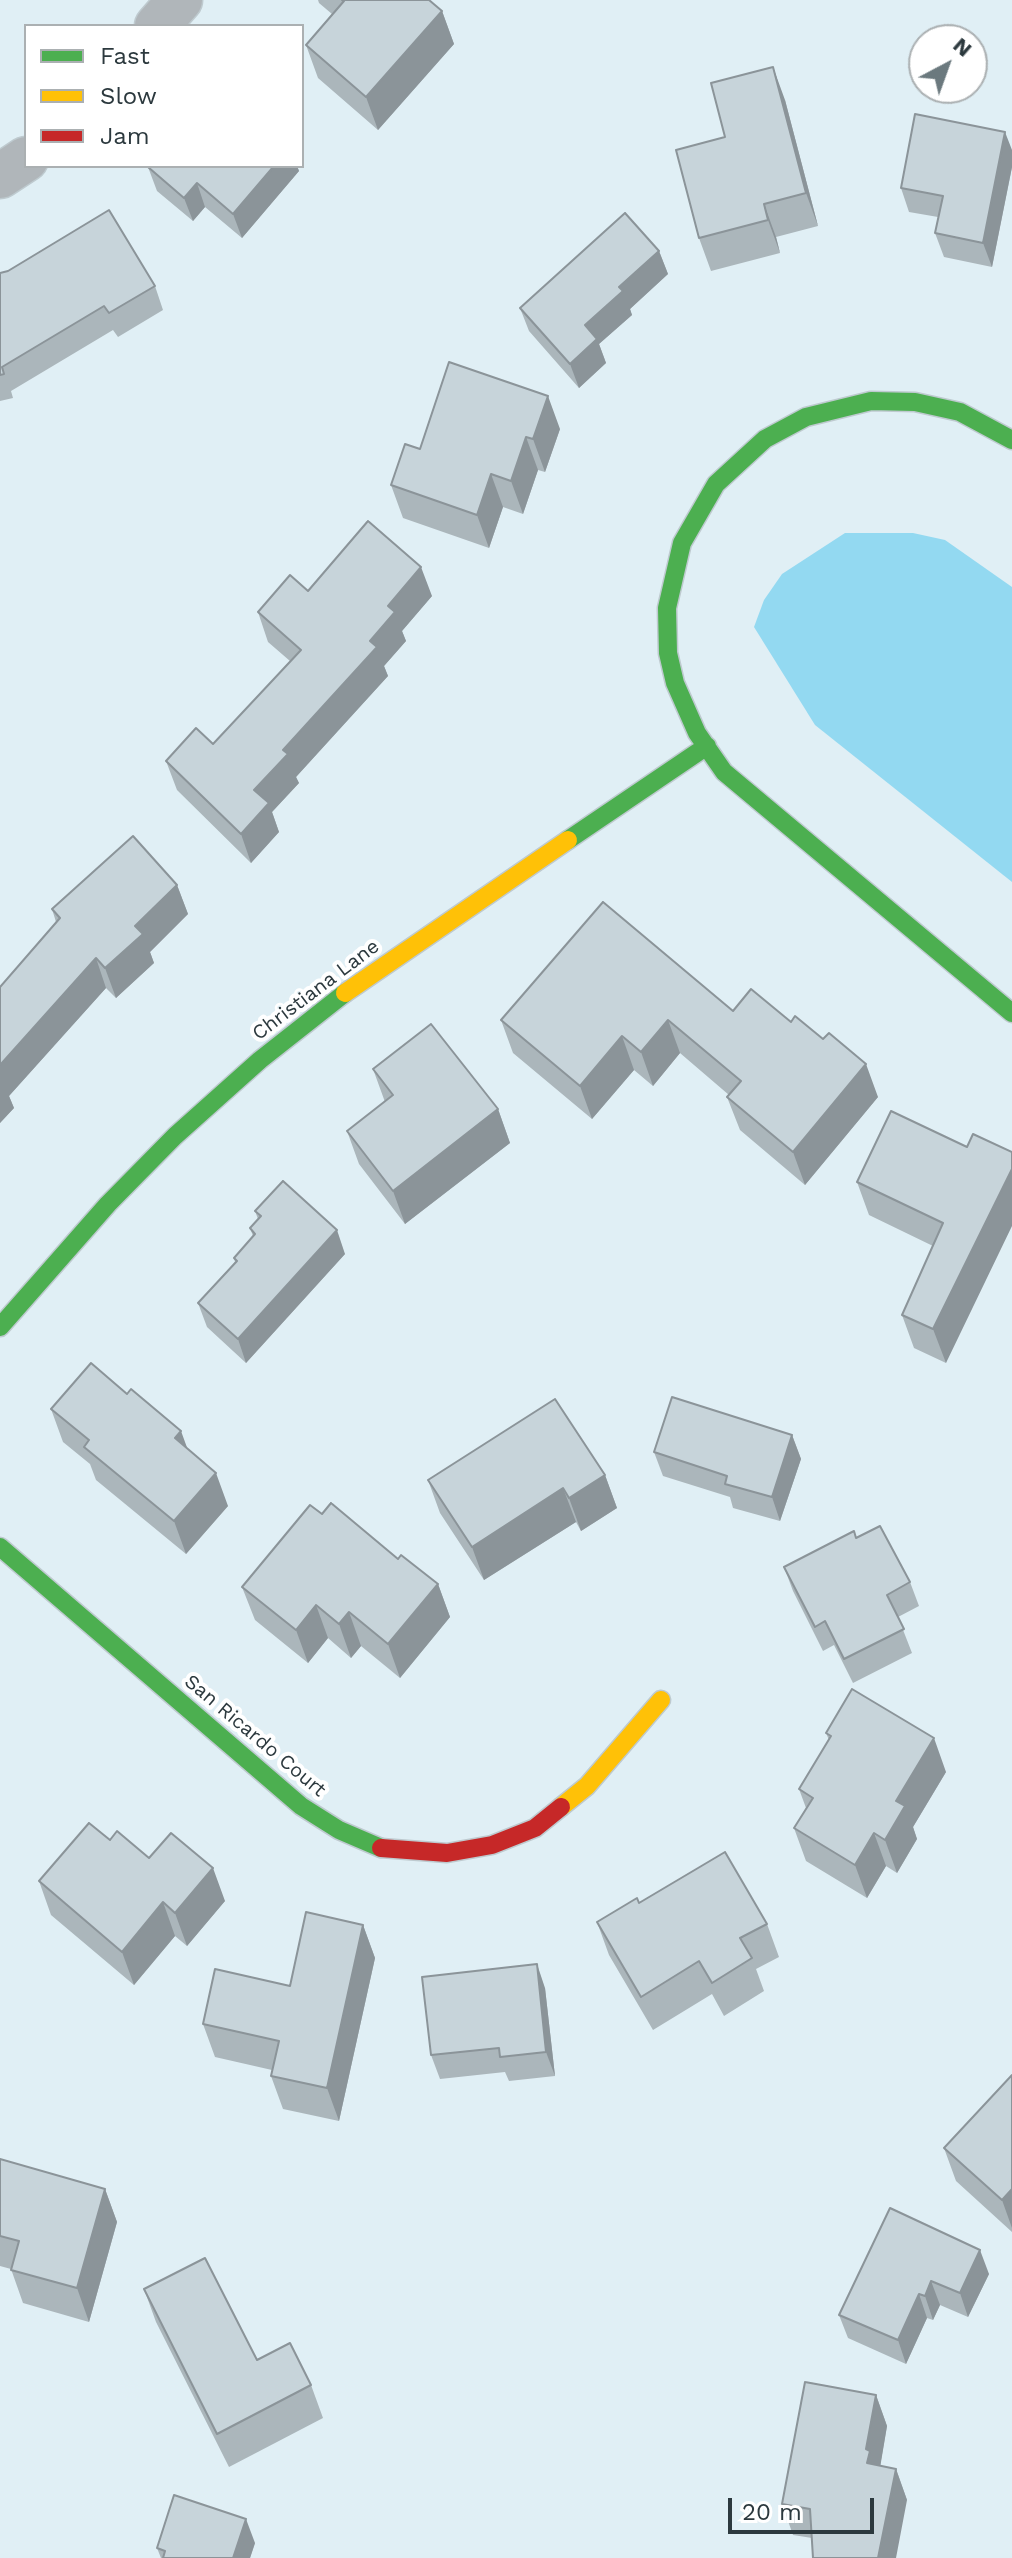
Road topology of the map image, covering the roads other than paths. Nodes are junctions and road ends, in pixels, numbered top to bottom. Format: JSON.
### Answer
{"nodes":[{"id":1,"x":180,"y":0,"type":"edge"},
{"id":2,"x":159,"y":24,"type":"edge"},
{"id":3,"x":24,"y":160,"type":"edge"},
{"id":4,"x":0,"y":176,"type":"edge"},
{"id":5,"x":1012,"y":440,"type":"edge"},
{"id":6,"x":707,"y":746,"type":"junction"},
{"id":7,"x":1012,"y":1013,"type":"edge"},
{"id":8,"x":0,"y":1327,"type":"edge"},
{"id":9,"x":0,"y":1547,"type":"edge"},
{"id":10,"x":661,"y":1700,"type":"dead end"}],
"edges":[{"from":1,"to":2,"type":"street"},
{"from":3,"to":4,"type":"street"},
{"from":5,"to":6,"type":"street"},
{"from":6,"to":7,"type":"street"},
{"from":6,"to":8,"type":"street","name":"Christiana Lane"},
{"from":9,"to":10,"type":"street","name":"San Ricardo Court"}]}
